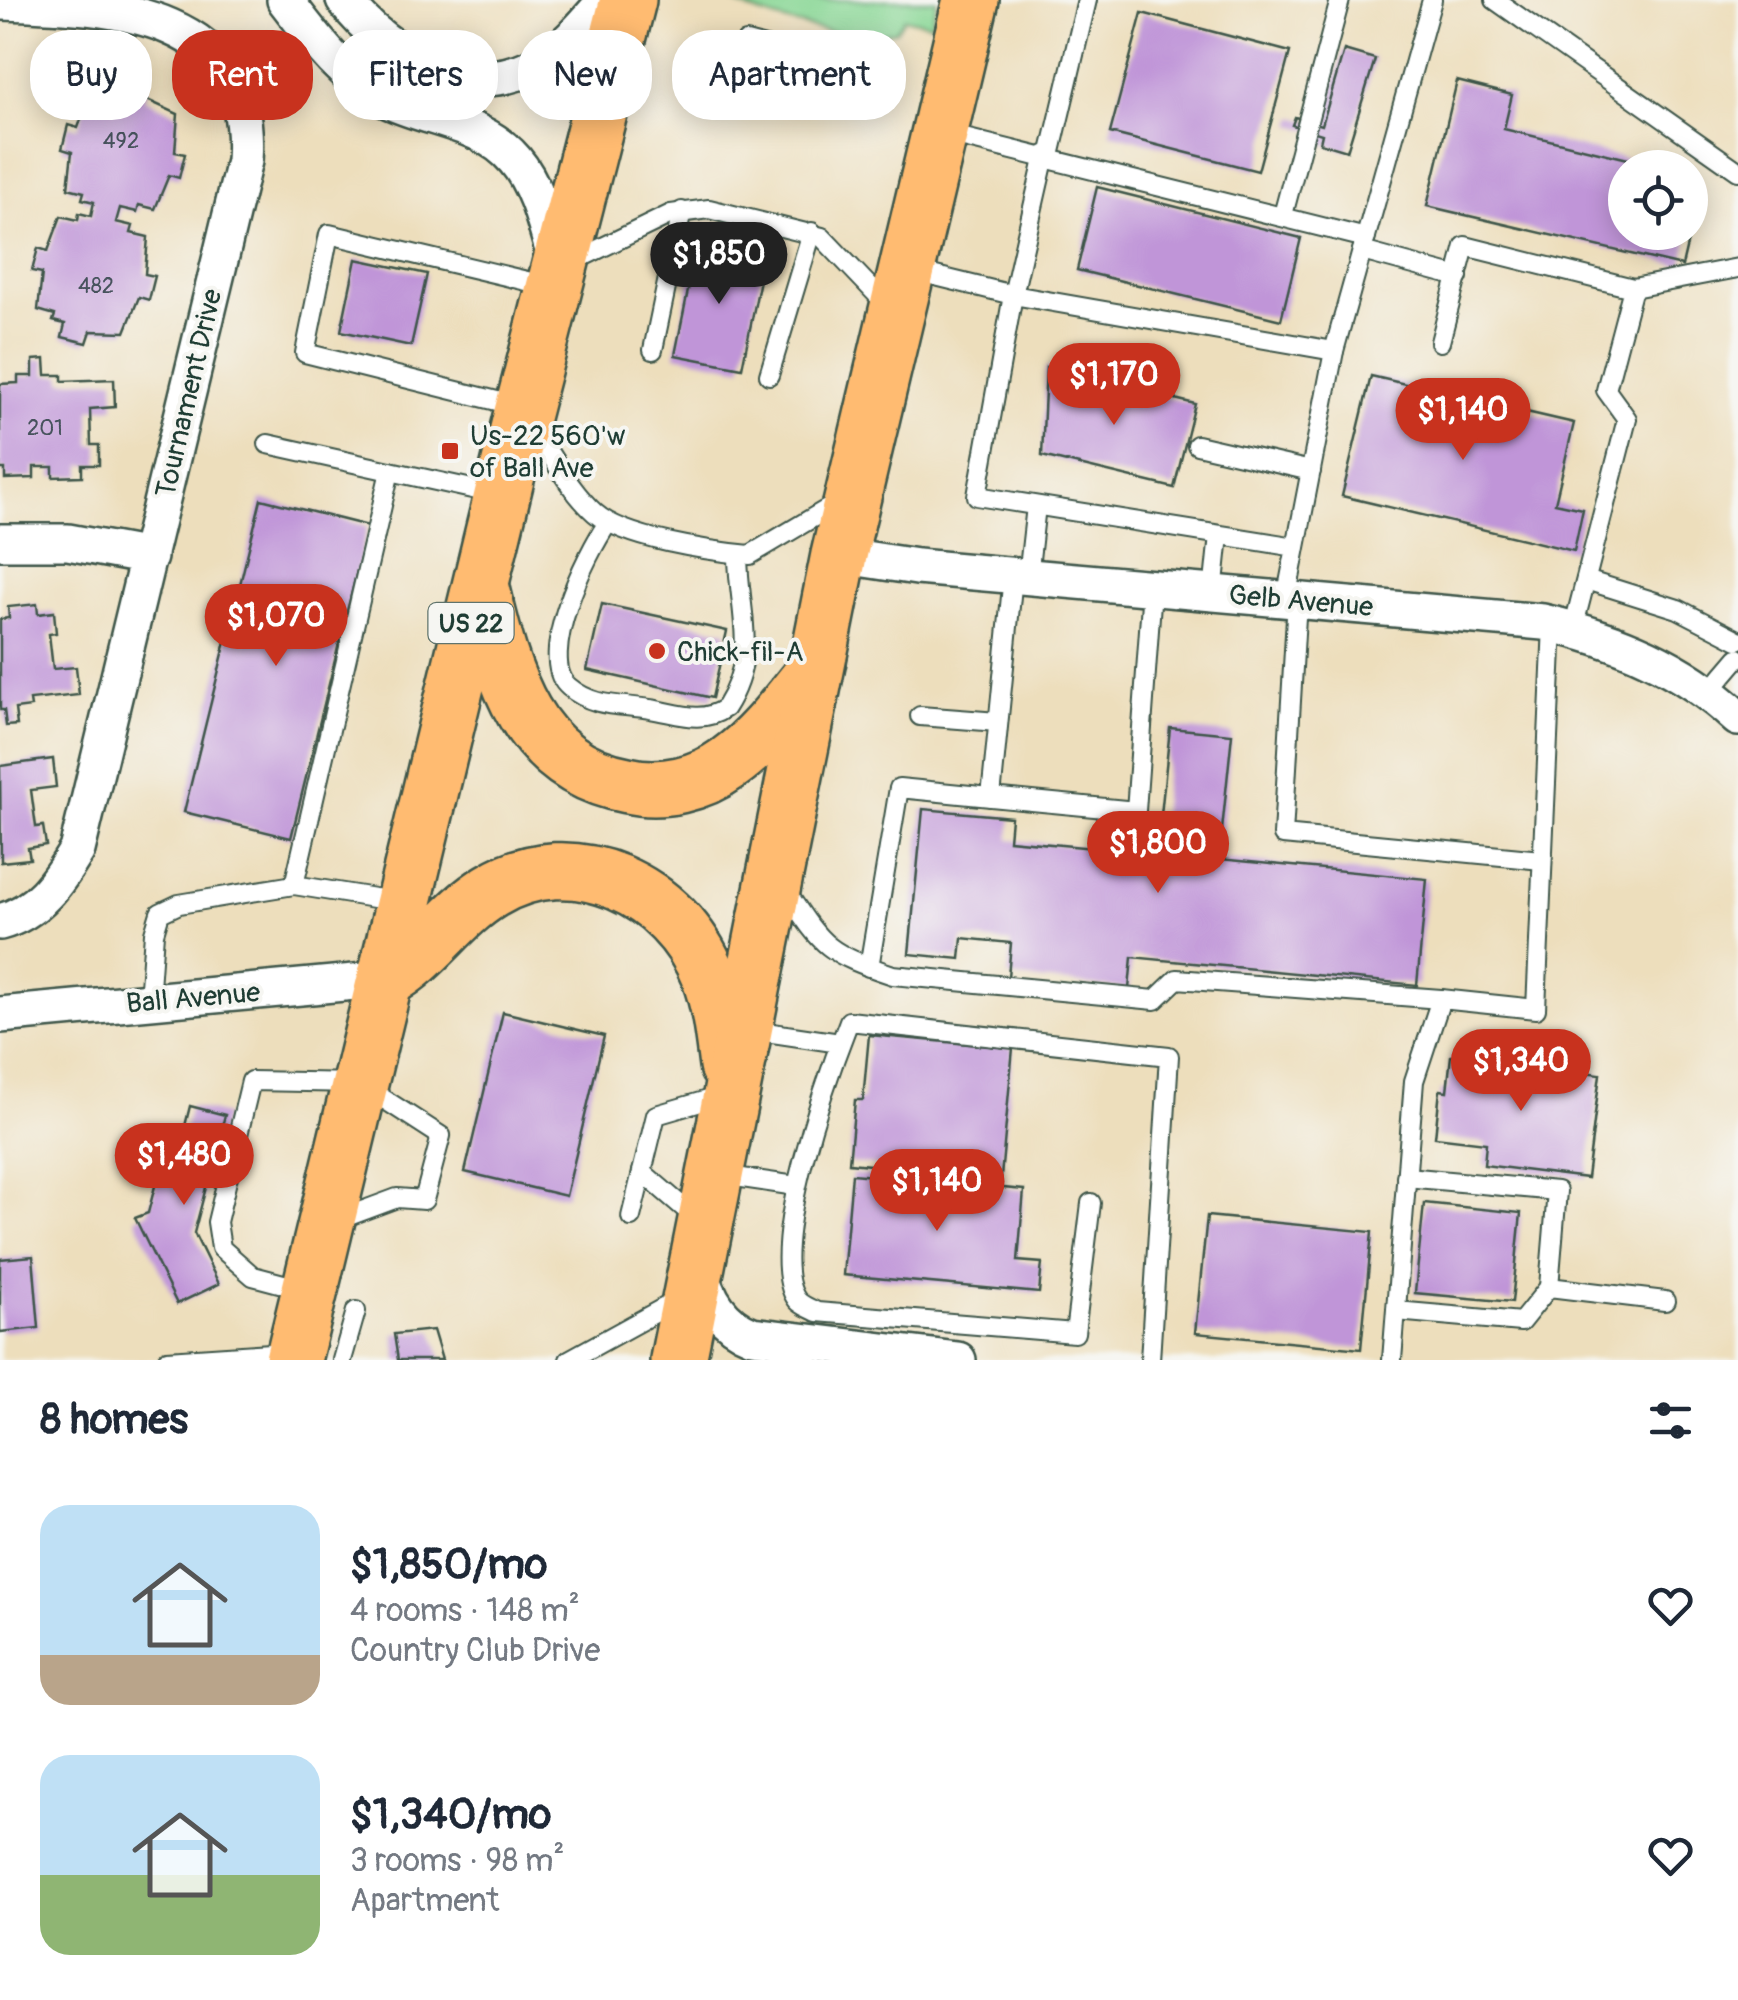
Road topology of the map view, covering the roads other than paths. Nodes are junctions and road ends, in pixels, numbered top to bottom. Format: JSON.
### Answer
{"nodes":[{"id":1,"x":284,"y":0,"type":"edge"},
{"id":2,"x":344,"y":0,"type":"edge"},
{"id":3,"x":606,"y":0,"type":"edge"},
{"id":4,"x":628,"y":0,"type":"edge"},
{"id":5,"x":971,"y":0,"type":"edge"},
{"id":6,"x":1088,"y":0,"type":"edge"},
{"id":7,"x":1340,"y":0,"type":"edge"},
{"id":8,"x":1432,"y":0,"type":"edge"},
{"id":9,"x":1495,"y":0,"type":"edge"},
{"id":10,"x":0,"y":2,"type":"edge"},
{"id":11,"x":938,"y":131,"type":"junction"},
{"id":12,"x":1048,"y":156,"type":"junction"},
{"id":13,"x":1738,"y":171,"type":"edge"},
{"id":14,"x":682,"y":212,"type":"junction"},
{"id":15,"x":1283,"y":215,"type":"junction"},
{"id":16,"x":812,"y":232,"type":"junction"},
{"id":17,"x":1364,"y":244,"type":"junction"},
{"id":18,"x":1738,"y":268,"type":"edge"},
{"id":19,"x":556,"y":277,"type":"junction"},
{"id":20,"x":1458,"y":277,"type":"junction"},
{"id":21,"x":1632,"y":288,"type":"junction"},
{"id":22,"x":900,"y":290,"type":"junction"},
{"id":23,"x":1013,"y":295,"type":"junction"},
{"id":24,"x":1440,"y":342,"type":"dead end"},
{"id":25,"x":654,"y":350,"type":"dead end"},
{"id":26,"x":1334,"y":351,"type":"junction"},
{"id":27,"x":770,"y":375,"type":"dead end"},
{"id":28,"x":523,"y":410,"type":"junction"},
{"id":29,"x":268,"y":444,"type":"dead end"},
{"id":30,"x":1197,"y":446,"type":"dead end"},
{"id":31,"x":1311,"y":470,"type":"junction"},
{"id":32,"x":390,"y":471,"type":"junction"},
{"id":33,"x":854,"y":493,"type":"junction"},
{"id":34,"x":502,"y":495,"type":"junction"},
{"id":35,"x":1036,"y":506,"type":"junction"},
{"id":36,"x":608,"y":523,"type":"junction"},
{"id":37,"x":1219,"y":534,"type":"junction"},
{"id":38,"x":0,"y":542,"type":"edge"},
{"id":39,"x":1296,"y":547,"type":"junction"},
{"id":40,"x":738,"y":554,"type":"junction"},
{"id":41,"x":840,"y":555,"type":"junction"},
{"id":42,"x":150,"y":556,"type":"junction"},
{"id":43,"x":1020,"y":576,"type":"junction"},
{"id":44,"x":1586,"y":580,"type":"junction"},
{"id":45,"x":480,"y":582,"type":"junction"},
{"id":46,"x":1152,"y":588,"type":"junction"},
{"id":47,"x":1213,"y":593,"type":"junction"},
{"id":48,"x":1291,"y":599,"type":"junction"},
{"id":49,"x":1563,"y":627,"type":"junction"},
{"id":50,"x":1738,"y":640,"type":"edge"},
{"id":51,"x":1738,"y":658,"type":"edge"},
{"id":52,"x":817,"y":669,"type":"junction"},
{"id":53,"x":1709,"y":692,"type":"junction"},
{"id":54,"x":920,"y":716,"type":"dead end"},
{"id":55,"x":1738,"y":718,"type":"edge"},
{"id":56,"x":998,"y":722,"type":"junction"},
{"id":57,"x":991,"y":797,"type":"junction"},
{"id":58,"x":1542,"y":860,"type":"junction"},
{"id":59,"x":776,"y":876,"type":"junction"},
{"id":60,"x":294,"y":885,"type":"junction"},
{"id":61,"x":404,"y":903,"type":"junction"},
{"id":62,"x":0,"y":922,"type":"edge"},
{"id":63,"x":870,"y":967,"type":"junction"},
{"id":64,"x":386,"y":979,"type":"junction"},
{"id":65,"x":1441,"y":999,"type":"junction"},
{"id":66,"x":149,"y":1002,"type":"junction"},
{"id":67,"x":0,"y":1015,"type":"edge"},
{"id":68,"x":746,"y":1029,"type":"junction"},
{"id":69,"x":840,"y":1043,"type":"junction"},
{"id":70,"x":359,"y":1083,"type":"junction"},
{"id":71,"x":731,"y":1094,"type":"junction"},
{"id":72,"x":642,"y":1172,"type":"junction"},
{"id":73,"x":1406,"y":1177,"type":"junction"},
{"id":74,"x":796,"y":1186,"type":"junction"},
{"id":75,"x":1090,"y":1203,"type":"dead end"},
{"id":76,"x":631,"y":1217,"type":"dead end"},
{"id":77,"x":325,"y":1224,"type":"junction"},
{"id":78,"x":704,"y":1239,"type":"junction"},
{"id":79,"x":1548,"y":1287,"type":"junction"},
{"id":80,"x":333,"y":1301,"type":"junction"},
{"id":81,"x":1665,"y":1301,"type":"dead end"},
{"id":82,"x":1396,"y":1311,"type":"junction"},
{"id":83,"x":783,"y":1351,"type":"edge"},
{"id":84,"x":308,"y":1358,"type":"edge"},
{"id":85,"x":167,"y":1360,"type":"edge"},
{"id":86,"x":569,"y":1360,"type":"edge"},
{"id":87,"x":678,"y":1360,"type":"edge"},
{"id":88,"x":958,"y":1360,"type":"edge"},
{"id":89,"x":1150,"y":1360,"type":"edge"},
{"id":90,"x":1392,"y":1360,"type":"edge"}],
"edges":[{"from":1,"to":19,"type":"street"},
{"from":2,"to":3,"type":"street"},
{"from":4,"to":19,"type":"highway","number":"US 22"},
{"from":5,"to":11,"type":"highway"},
{"from":6,"to":12,"type":"lane"},
{"from":7,"to":15,"type":"lane"},
{"from":8,"to":17,"type":"lane"},
{"from":9,"to":13,"type":"lane"},
{"from":10,"to":42,"type":"street","name":"Tournament Drive"},
{"from":11,"to":12,"type":"lane"},
{"from":11,"to":22,"type":"highway"},
{"from":12,"to":15,"type":"lane"},
{"from":12,"to":23,"type":"lane"},
{"from":14,"to":16,"type":"lane"},
{"from":14,"to":19,"type":"lane"},
{"from":14,"to":25,"type":"lane"},
{"from":15,"to":17,"type":"lane"},
{"from":16,"to":22,"type":"lane"},
{"from":16,"to":27,"type":"lane"},
{"from":17,"to":20,"type":"lane"},
{"from":17,"to":26,"type":"lane"},
{"from":18,"to":21,"type":"lane"},
{"from":19,"to":28,"type":"highway","number":"US 22"},
{"from":19,"to":28,"type":"lane"},
{"from":20,"to":21,"type":"lane"},
{"from":20,"to":24,"type":"lane"},
{"from":21,"to":44,"type":"lane"},
{"from":22,"to":23,"type":"lane"},
{"from":22,"to":33,"type":"highway"},
{"from":23,"to":26,"type":"lane"},
{"from":23,"to":35,"type":"lane"},
{"from":26,"to":31,"type":"lane"},
{"from":28,"to":34,"type":"highway","number":"US 22"},
{"from":28,"to":36,"type":"lane"},
{"from":29,"to":32,"type":"lane"},
{"from":30,"to":31,"type":"lane"},
{"from":31,"to":39,"type":"lane"},
{"from":32,"to":34,"type":"lane"},
{"from":32,"to":60,"type":"lane"},
{"from":33,"to":40,"type":"lane"},
{"from":33,"to":41,"type":"highway"},
{"from":34,"to":45,"type":"highway","number":"US 22"},
{"from":35,"to":37,"type":"lane"},
{"from":35,"to":43,"type":"lane"},
{"from":36,"to":40,"type":"lane"},
{"from":36,"to":40,"type":"lane"},
{"from":37,"to":39,"type":"lane"},
{"from":37,"to":47,"type":"lane"},
{"from":38,"to":42,"type":"street"},
{"from":39,"to":48,"type":"lane"},
{"from":41,"to":43,"type":"street","name":"Gelb Avenue"},
{"from":41,"to":52,"type":"highway"},
{"from":42,"to":62,"type":"street","name":"Tournament Drive"},
{"from":43,"to":46,"type":"street","name":"Gelb Avenue"},
{"from":43,"to":56,"type":"lane"},
{"from":44,"to":49,"type":"lane"},
{"from":44,"to":50,"type":"lane"},
{"from":45,"to":52,"type":"highway"},
{"from":45,"to":61,"type":"highway","number":"US 22"},
{"from":46,"to":47,"type":"street","name":"Gelb Avenue"},
{"from":46,"to":57,"type":"lane"},
{"from":47,"to":48,"type":"street","name":"Gelb Avenue"},
{"from":48,"to":49,"type":"street","name":"Gelb Avenue"},
{"from":48,"to":58,"type":"lane"},
{"from":49,"to":53,"type":"street","name":"Gelb Avenue"},
{"from":49,"to":58,"type":"lane"},
{"from":51,"to":53,"type":"lane"},
{"from":52,"to":59,"type":"highway"},
{"from":53,"to":55,"type":"street","name":"Gelb Avenue"},
{"from":54,"to":56,"type":"lane"},
{"from":56,"to":57,"type":"lane"},
{"from":57,"to":63,"type":"lane"},
{"from":58,"to":65,"type":"lane"},
{"from":59,"to":63,"type":"lane"},
{"from":59,"to":68,"type":"highway"},
{"from":60,"to":61,"type":"lane"},
{"from":60,"to":66,"type":"lane"},
{"from":61,"to":64,"type":"highway","number":"US 22"},
{"from":63,"to":65,"type":"lane"},
{"from":64,"to":66,"type":"street","name":"Ball Avenue"},
{"from":64,"to":70,"type":"highway","number":"US 22"},
{"from":64,"to":71,"type":"highway"},
{"from":65,"to":73,"type":"lane"},
{"from":66,"to":67,"type":"street","name":"Ball Avenue"},
{"from":68,"to":69,"type":"lane"},
{"from":68,"to":71,"type":"highway"},
{"from":69,"to":74,"type":"lane"},
{"from":69,"to":89,"type":"lane"},
{"from":70,"to":77,"type":"highway","number":"US 22"},
{"from":70,"to":77,"type":"lane"},
{"from":70,"to":80,"type":"lane"},
{"from":71,"to":72,"type":"lane"},
{"from":71,"to":78,"type":"highway"},
{"from":72,"to":76,"type":"lane"},
{"from":72,"to":78,"type":"lane"},
{"from":73,"to":79,"type":"lane"},
{"from":73,"to":82,"type":"lane"},
{"from":74,"to":75,"type":"lane"},
{"from":74,"to":78,"type":"lane"},
{"from":77,"to":80,"type":"highway","number":"US 22"},
{"from":78,"to":83,"type":"street"},
{"from":78,"to":86,"type":"lane"},
{"from":78,"to":87,"type":"highway"},
{"from":79,"to":81,"type":"lane"},
{"from":79,"to":82,"type":"lane"},
{"from":80,"to":84,"type":"highway","number":"US 22"},
{"from":82,"to":90,"type":"lane"},
{"from":83,"to":88,"type":"street"},
{"from":84,"to":85,"type":"lane"}]}
